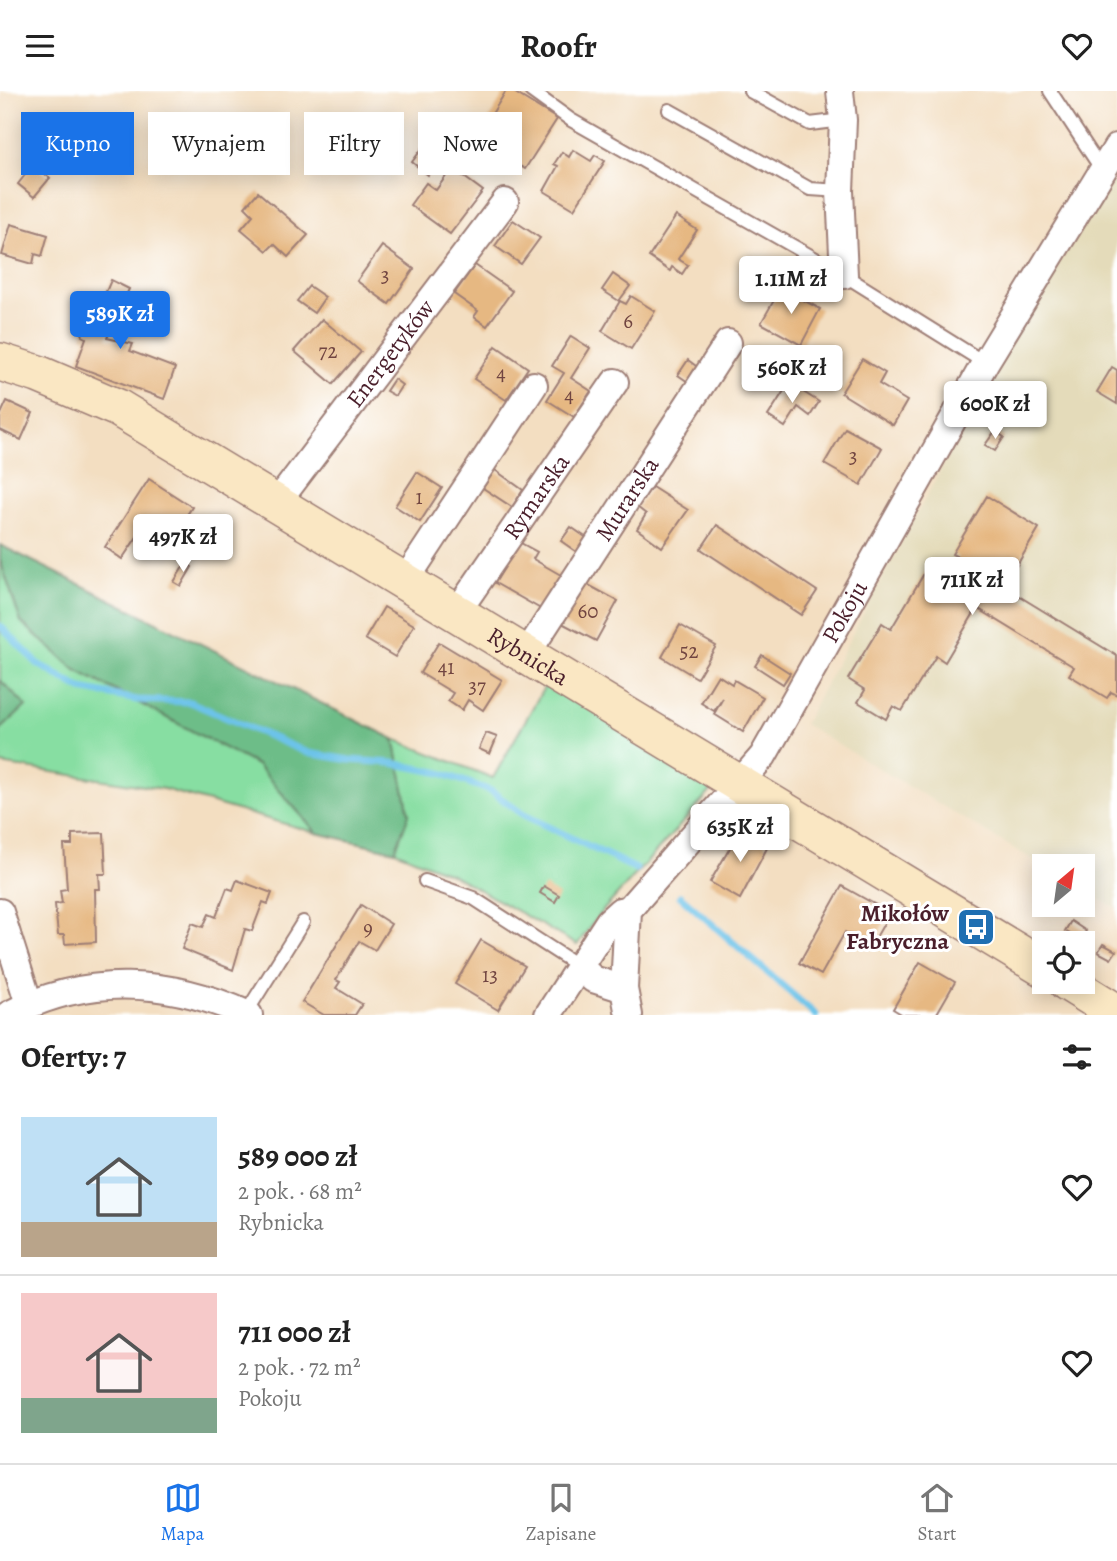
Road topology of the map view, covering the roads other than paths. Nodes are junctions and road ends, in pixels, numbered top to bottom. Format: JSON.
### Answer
{"nodes":[{"id":1,"x":531,"y":91,"type":"edge"},
{"id":2,"x":750,"y":91,"type":"edge"},
{"id":3,"x":839,"y":91,"type":"edge"},
{"id":4,"x":1050,"y":91,"type":"edge"},
{"id":5,"x":669,"y":110,"type":"dead end"},
{"id":6,"x":843,"y":120,"type":"junction"},
{"id":7,"x":1117,"y":147,"type":"edge"},
{"id":8,"x":1102,"y":170,"type":"junction"},
{"id":9,"x":839,"y":191,"type":"junction"},
{"id":10,"x":505,"y":202,"type":"dead end"},
{"id":11,"x":844,"y":275,"type":"junction"},
{"id":12,"x":728,"y":343,"type":"dead end"},
{"id":13,"x":0,"y":362,"type":"edge"},
{"id":14,"x":985,"y":362,"type":"junction"},
{"id":15,"x":615,"y":382,"type":"dead end"},
{"id":16,"x":534,"y":385,"type":"dead end"},
{"id":17,"x":276,"y":504,"type":"junction"},
{"id":18,"x":405,"y":581,"type":"junction"},
{"id":19,"x":457,"y":612,"type":"junction"},
{"id":20,"x":526,"y":655,"type":"junction"},
{"id":21,"x":738,"y":783,"type":"junction"},
{"id":22,"x":425,"y":881,"type":"dead end"},
{"id":23,"x":628,"y":910,"type":"junction"},
{"id":24,"x":0,"y":912,"type":"edge"},
{"id":25,"x":303,"y":922,"type":"dead end"},
{"id":26,"x":1032,"y":961,"type":"edge"},
{"id":27,"x":580,"y":967,"type":"junction"},
{"id":28,"x":624,"y":989,"type":"junction"},
{"id":29,"x":1086,"y":994,"type":"edge"},
{"id":30,"x":19,"y":1009,"type":"edge"},
{"id":31,"x":1117,"y":1013,"type":"edge"},
{"id":32,"x":248,"y":1014,"type":"edge"},
{"id":33,"x":548,"y":1015,"type":"edge"},
{"id":34,"x":629,"y":1015,"type":"edge"}],
"edges":[{"from":1,"to":11,"type":"lane"},
{"from":2,"to":6,"type":"lane"},
{"from":3,"to":6,"type":"street"},
{"from":4,"to":8,"type":"lane"},
{"from":5,"to":9,"type":"lane"},
{"from":6,"to":9,"type":"street"},
{"from":7,"to":8,"type":"street","name":"Pokoju"},
{"from":8,"to":14,"type":"street","name":"Pokoju"},
{"from":9,"to":11,"type":"street"},
{"from":10,"to":17,"type":"street","name":"Energetyków"},
{"from":11,"to":14,"type":"lane"},
{"from":12,"to":20,"type":"street","name":"Murarska"},
{"from":13,"to":17,"type":"street","name":"Rybnicka"},
{"from":14,"to":21,"type":"street","name":"Pokoju"},
{"from":15,"to":19,"type":"street","name":"Rymarska"},
{"from":16,"to":18,"type":"street"},
{"from":17,"to":18,"type":"street","name":"Rybnicka"},
{"from":18,"to":19,"type":"street","name":"Rybnicka"},
{"from":19,"to":20,"type":"street","name":"Rybnicka"},
{"from":20,"to":21,"type":"street","name":"Rybnicka"},
{"from":21,"to":23,"type":"street","name":"Pokoju"},
{"from":21,"to":26,"type":"street","name":"Rybnicka"},
{"from":22,"to":27,"type":"lane"},
{"from":23,"to":27,"type":"street","name":"Pokoju"},
{"from":23,"to":28,"type":"street"},
{"from":24,"to":30,"type":"street"},
{"from":25,"to":32,"type":"lane"},
{"from":27,"to":28,"type":"street"},
{"from":27,"to":33,"type":"street","name":"Pokoju"},
{"from":28,"to":34,"type":"street"},
{"from":29,"to":31,"type":"street"},
{"from":30,"to":32,"type":"street"}]}
